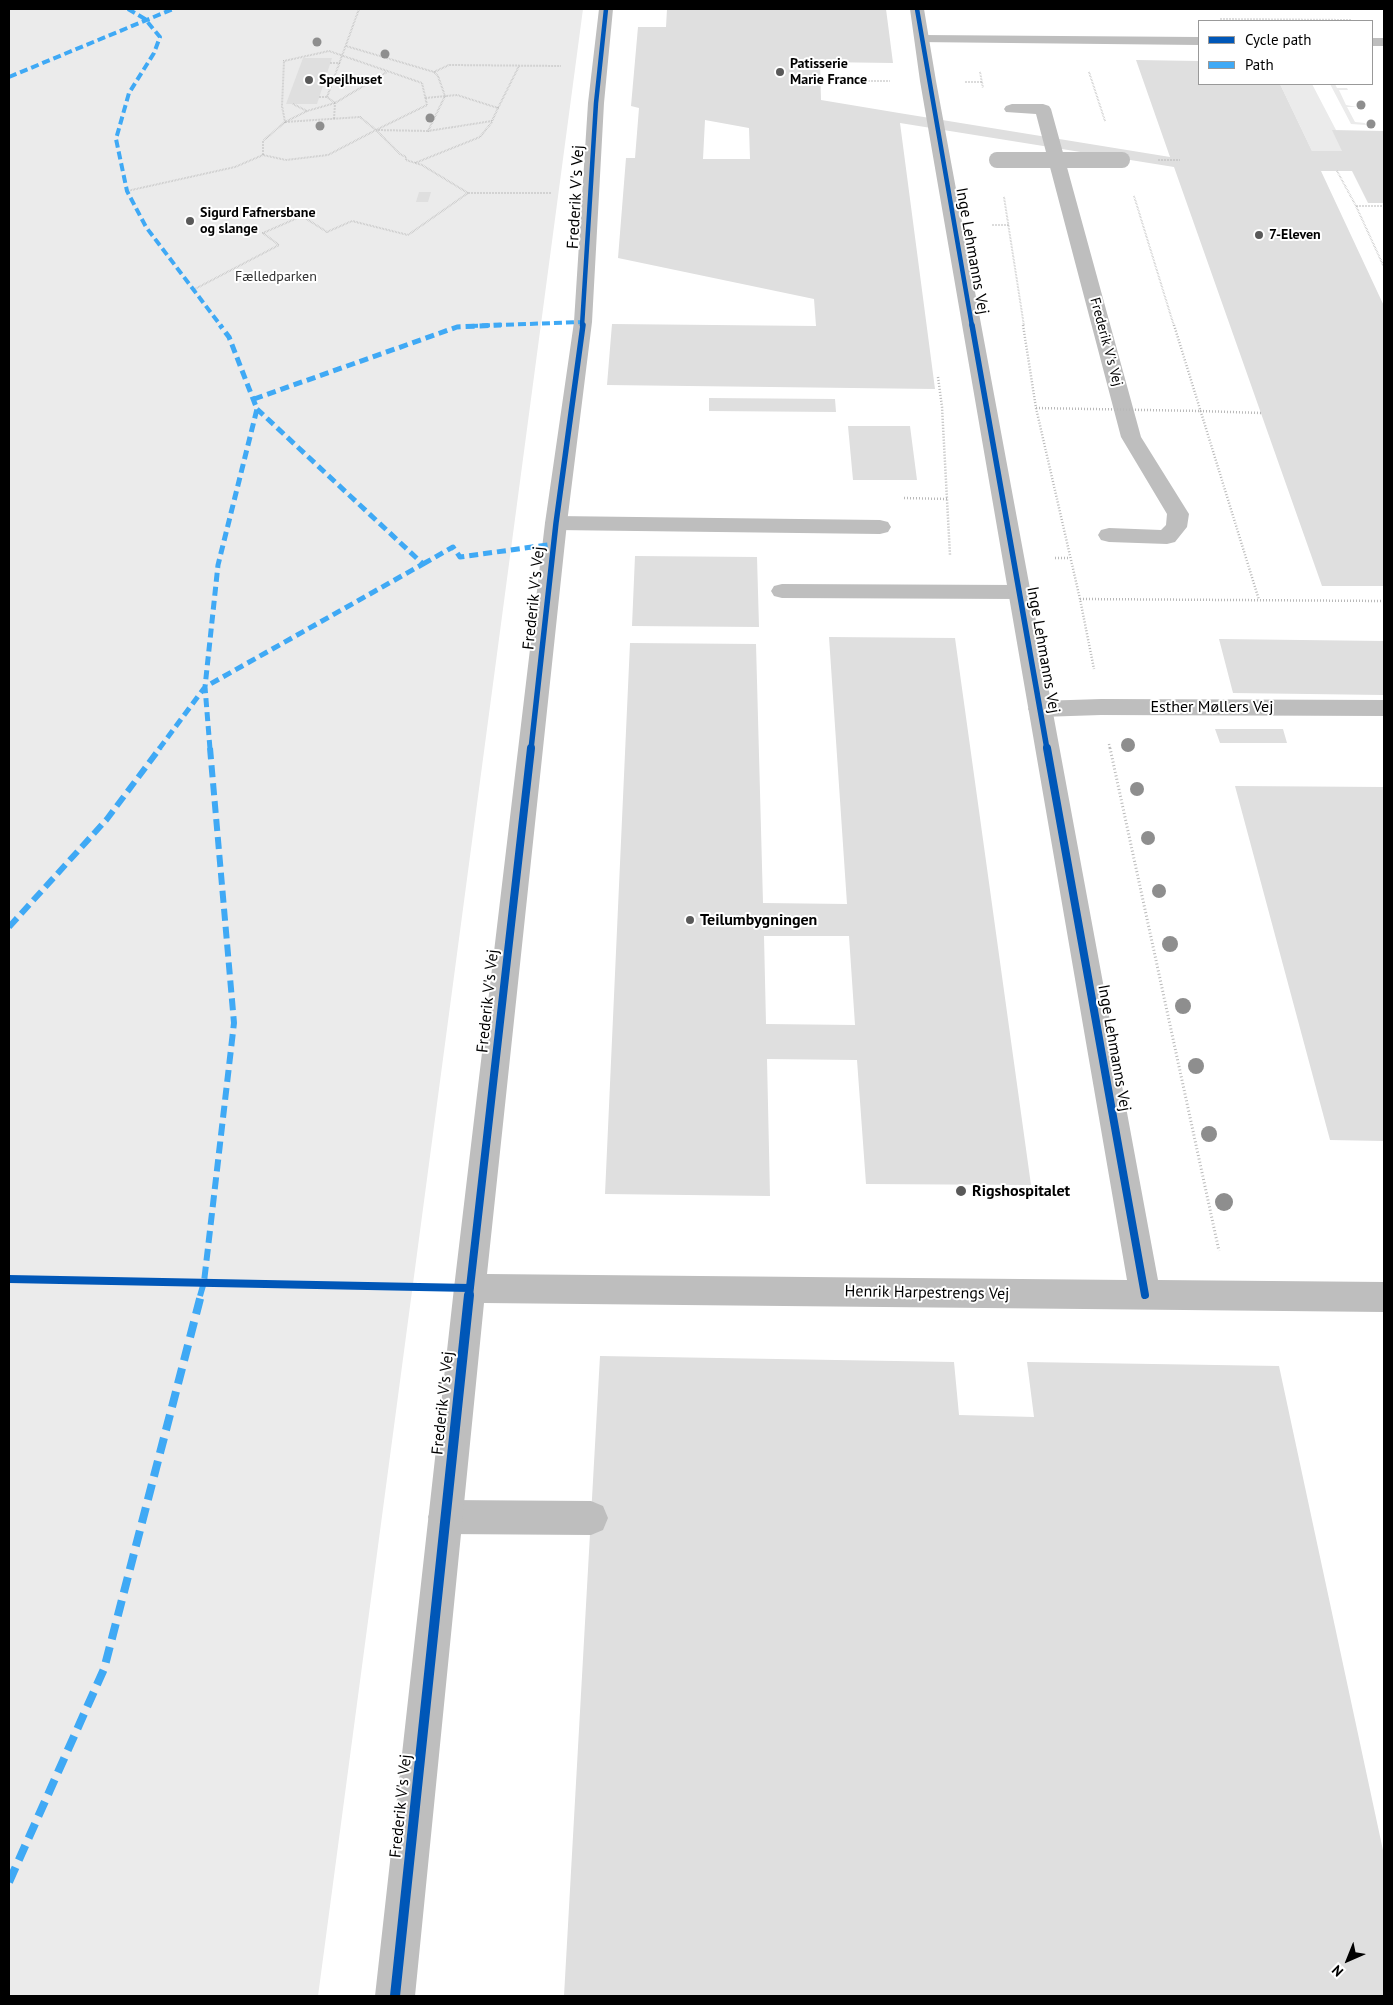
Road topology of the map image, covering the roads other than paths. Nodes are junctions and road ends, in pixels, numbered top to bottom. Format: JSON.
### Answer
{"nodes":[{"id":1,"x":606,"y":9,"type":"edge"},
{"id":2,"x":917,"y":9,"type":"edge"},
{"id":3,"x":922,"y":39,"type":"junction"},
{"id":4,"x":1198,"y":41,"type":"edge"},
{"id":5,"x":1012,"y":109,"type":"dead end"},
{"id":6,"x":997,"y":160,"type":"road end"},
{"id":7,"x":1122,"y":160,"type":"road end"},
{"id":8,"x":556,"y":523,"type":"junction"},
{"id":9,"x":880,"y":527,"type":"dead end"},
{"id":10,"x":1109,"y":535,"type":"dead end"},
{"id":11,"x":782,"y":591,"type":"dead end"},
{"id":12,"x":1019,"y":592,"type":"junction"},
{"id":13,"x":1384,"y":708,"type":"edge"},
{"id":14,"x":1040,"y":709,"type":"junction"},
{"id":15,"x":470,"y":1288,"type":"junction"},
{"id":16,"x":1144,"y":1295,"type":"junction"},
{"id":17,"x":1384,"y":1297,"type":"edge"},
{"id":18,"x":445,"y":1517,"type":"junction"},
{"id":19,"x":591,"y":1518,"type":"dead end"},
{"id":20,"x":395,"y":1996,"type":"edge"}],
"edges":[{"from":1,"to":8,"type":"street","name":"Frederik V's Vej"},
{"from":2,"to":3,"type":"street","name":"Inge Lehmanns Vej"},
{"from":3,"to":4,"type":"street"},
{"from":3,"to":12,"type":"street","name":"Inge Lehmanns Vej"},
{"from":5,"to":10,"type":"street","name":"Frederik V's Vej"},
{"from":6,"to":7,"type":"street","bridge":true},
{"from":8,"to":9,"type":"street"},
{"from":8,"to":15,"type":"street","name":"Frederik V's Vej"},
{"from":11,"to":12,"type":"street"},
{"from":12,"to":14,"type":"street","name":"Inge Lehmanns Vej"},
{"from":13,"to":14,"type":"street","name":"Esther Møllers Vej"},
{"from":14,"to":16,"type":"street","name":"Inge Lehmanns Vej"},
{"from":15,"to":16,"type":"street","name":"Henrik Harpestrengs Vej"},
{"from":15,"to":18,"type":"street","name":"Frederik V's Vej"},
{"from":16,"to":17,"type":"street","name":"Henrik Harpestrengs Vej"},
{"from":18,"to":19,"type":"street"},
{"from":18,"to":20,"type":"street","name":"Frederik V's Vej"}]}
